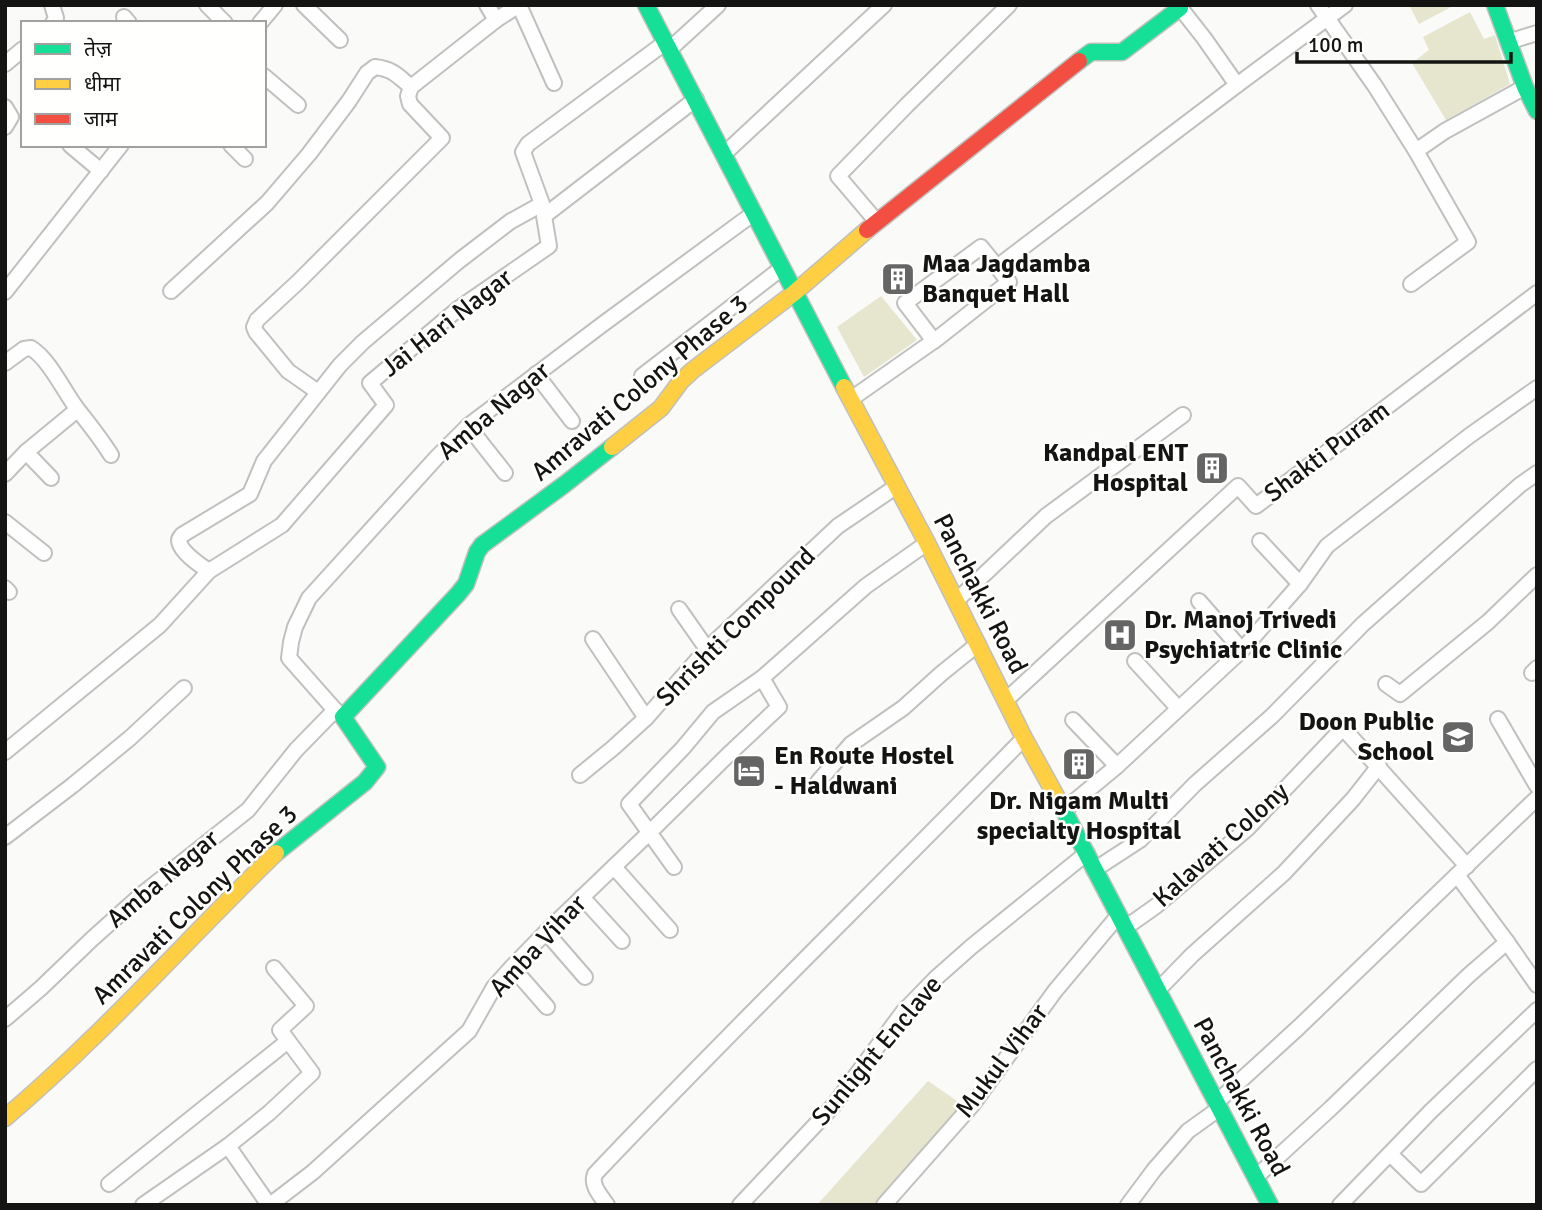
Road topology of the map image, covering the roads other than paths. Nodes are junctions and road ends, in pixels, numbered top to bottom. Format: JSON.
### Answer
{"nodes":[{"id":1,"x":207,"y":5,"type":"edge"},
{"id":2,"x":275,"y":5,"type":"edge"},
{"id":3,"x":304,"y":5,"type":"edge"},
{"id":4,"x":486,"y":5,"type":"edge"},
{"id":5,"x":519,"y":5,"type":"edge"},
{"id":6,"x":646,"y":5,"type":"edge"},
{"id":7,"x":718,"y":5,"type":"edge"},
{"id":8,"x":884,"y":5,"type":"edge"},
{"id":9,"x":1009,"y":5,"type":"edge"},
{"id":10,"x":1345,"y":5,"type":"edge"},
{"id":11,"x":1495,"y":5,"type":"edge"},
{"id":12,"x":1179,"y":6,"type":"edge"},
{"id":13,"x":1322,"y":12,"type":"edge"},
{"id":14,"x":496,"y":20,"type":"junction"},
{"id":15,"x":223,"y":21,"type":"edge"},
{"id":16,"x":262,"y":21,"type":"edge"},
{"id":17,"x":1537,"y":33,"type":"edge"},
{"id":18,"x":340,"y":40,"type":"dead end"},
{"id":19,"x":1508,"y":42,"type":"junction"},
{"id":20,"x":668,"y":46,"type":"junction"},
{"id":21,"x":21,"y":51,"type":"edge"},
{"id":22,"x":5,"y":64,"type":"edge"},
{"id":23,"x":266,"y":78,"type":"edge"},
{"id":24,"x":554,"y":83,"type":"dead end"},
{"id":25,"x":1237,"y":85,"type":"junction"},
{"id":26,"x":411,"y":87,"type":"junction"},
{"id":27,"x":1532,"y":98,"type":"edge"},
{"id":28,"x":696,"y":99,"type":"junction"},
{"id":29,"x":298,"y":105,"type":"dead end"},
{"id":30,"x":5,"y":107,"type":"edge"},
{"id":31,"x":5,"y":127,"type":"edge"},
{"id":32,"x":72,"y":147,"type":"edge"},
{"id":33,"x":119,"y":147,"type":"edge"},
{"id":34,"x":233,"y":147,"type":"edge"},
{"id":35,"x":1416,"y":151,"type":"junction"},
{"id":36,"x":724,"y":154,"type":"junction"},
{"id":37,"x":245,"y":159,"type":"dead end"},
{"id":38,"x":101,"y":171,"type":"junction"},
{"id":39,"x":543,"y":210,"type":"junction"},
{"id":40,"x":754,"y":213,"type":"junction"},
{"id":41,"x":877,"y":222,"type":"junction"},
{"id":42,"x":997,"y":267,"type":"junction"},
{"id":43,"x":782,"y":268,"type":"junction"},
{"id":44,"x":1411,"y":284,"type":"dead end"},
{"id":45,"x":172,"y":291,"type":"dead end"},
{"id":46,"x":5,"y":292,"type":"edge"},
{"id":47,"x":794,"y":293,"type":"junction"},
{"id":48,"x":1537,"y":293,"type":"edge"},
{"id":49,"x":934,"y":341,"type":"junction"},
{"id":50,"x":5,"y":363,"type":"edge"},
{"id":51,"x":536,"y":374,"type":"junction"},
{"id":52,"x":642,"y":376,"type":"dead end"},
{"id":53,"x":1537,"y":388,"type":"edge"},
{"id":54,"x":318,"y":392,"type":"junction"},
{"id":55,"x":851,"y":399,"type":"junction"},
{"id":56,"x":77,"y":410,"type":"junction"},
{"id":57,"x":1183,"y":415,"type":"dead end"},
{"id":58,"x":572,"y":421,"type":"dead end"},
{"id":59,"x":468,"y":426,"type":"junction"},
{"id":60,"x":26,"y":452,"type":"junction"},
{"id":61,"x":111,"y":455,"type":"dead end"},
{"id":62,"x":505,"y":473,"type":"dead end"},
{"id":63,"x":1537,"y":473,"type":"edge"},
{"id":64,"x":5,"y":474,"type":"edge"},
{"id":65,"x":51,"y":478,"type":"dead end"},
{"id":66,"x":897,"y":486,"type":"junction"},
{"id":67,"x":5,"y":522,"type":"edge"},
{"id":68,"x":1260,"y":541,"type":"dead end"},
{"id":69,"x":927,"y":543,"type":"junction"},
{"id":70,"x":44,"y":553,"type":"dead end"},
{"id":71,"x":209,"y":571,"type":"junction"},
{"id":72,"x":1537,"y":575,"type":"edge"},
{"id":73,"x":1300,"y":584,"type":"junction"},
{"id":74,"x":956,"y":601,"type":"junction"},
{"id":75,"x":1199,"y":601,"type":"dead end"},
{"id":76,"x":679,"y":609,"type":"dead end"},
{"id":77,"x":593,"y":639,"type":"dead end"},
{"id":78,"x":978,"y":644,"type":"junction"},
{"id":79,"x":707,"y":649,"type":"junction"},
{"id":80,"x":1242,"y":650,"type":"junction"},
{"id":81,"x":1135,"y":661,"type":"dead end"},
{"id":82,"x":762,"y":678,"type":"junction"},
{"id":83,"x":1386,"y":684,"type":"dead end"},
{"id":84,"x":184,"y":688,"type":"dead end"},
{"id":85,"x":1006,"y":700,"type":"junction"},
{"id":86,"x":1178,"y":708,"type":"junction"},
{"id":87,"x":339,"y":713,"type":"junction"},
{"id":88,"x":646,"y":718,"type":"junction"},
{"id":89,"x":1498,"y":719,"type":"dead end"},
{"id":90,"x":1073,"y":720,"type":"dead end"},
{"id":91,"x":1024,"y":738,"type":"junction"},
{"id":92,"x":5,"y":752,"type":"edge"},
{"id":93,"x":1117,"y":766,"type":"junction"},
{"id":94,"x":1379,"y":766,"type":"junction"},
{"id":95,"x":579,"y":775,"type":"dead end"},
{"id":96,"x":818,"y":782,"type":"dead end"},
{"id":97,"x":1537,"y":786,"type":"edge"},
{"id":98,"x":1537,"y":798,"type":"edge"},
{"id":99,"x":1064,"y":810,"type":"junction"},
{"id":100,"x":650,"y":832,"type":"junction"},
{"id":101,"x":5,"y":837,"type":"edge"},
{"id":102,"x":1087,"y":853,"type":"junction"},
{"id":103,"x":614,"y":867,"type":"junction"},
{"id":104,"x":674,"y":867,"type":"dead end"},
{"id":105,"x":1094,"y":870,"type":"junction"},
{"id":106,"x":1462,"y":871,"type":"junction"},
{"id":107,"x":582,"y":897,"type":"junction"},
{"id":108,"x":1121,"y":922,"type":"junction"},
{"id":109,"x":670,"y":930,"type":"dead end"},
{"id":110,"x":546,"y":932,"type":"junction"},
{"id":111,"x":622,"y":940,"type":"dead end"},
{"id":112,"x":1507,"y":942,"type":"junction"},
{"id":113,"x":512,"y":967,"type":"junction"},
{"id":114,"x":274,"y":968,"type":"dead end"},
{"id":115,"x":584,"y":977,"type":"dead end"},
{"id":116,"x":1537,"y":985,"type":"edge"},
{"id":117,"x":1158,"y":990,"type":"junction"},
{"id":118,"x":547,"y":1007,"type":"dead end"},
{"id":119,"x":1537,"y":1010,"type":"edge"},
{"id":120,"x":5,"y":1019,"type":"edge"},
{"id":121,"x":288,"y":1041,"type":"junction"},
{"id":122,"x":1537,"y":1069,"type":"edge"},
{"id":123,"x":1218,"y":1105,"type":"junction"},
{"id":124,"x":5,"y":1118,"type":"edge"},
{"id":125,"x":228,"y":1146,"type":"junction"},
{"id":126,"x":1390,"y":1154,"type":"junction"},
{"id":127,"x":1256,"y":1177,"type":"junction"},
{"id":128,"x":108,"y":1184,"type":"dead end"},
{"id":129,"x":143,"y":1205,"type":"edge"},
{"id":130,"x":270,"y":1205,"type":"edge"},
{"id":131,"x":607,"y":1205,"type":"edge"},
{"id":132,"x":740,"y":1205,"type":"edge"},
{"id":133,"x":884,"y":1205,"type":"edge"},
{"id":134,"x":1128,"y":1205,"type":"edge"},
{"id":135,"x":1270,"y":1205,"type":"edge"},
{"id":136,"x":1340,"y":1205,"type":"edge"}],
"edges":[{"from":1,"to":15,"type":"street"},
{"from":2,"to":16,"type":"street"},
{"from":3,"to":18,"type":"street"},
{"from":4,"to":14,"type":"street"},
{"from":5,"to":14,"type":"street"},
{"from":5,"to":24,"type":"street"},
{"from":6,"to":20,"type":"street","name":"Panchakki Road"},
{"from":7,"to":20,"type":"street"},
{"from":8,"to":36,"type":"street"},
{"from":9,"to":41,"type":"street"},
{"from":10,"to":13,"type":"street"},
{"from":11,"to":19,"type":"street"},
{"from":12,"to":25,"type":"street"},
{"from":12,"to":41,"type":"street","name":"Amravati Colony Phase 3"},
{"from":13,"to":25,"type":"street"},
{"from":13,"to":35,"type":"street"},
{"from":14,"to":26,"type":"street"},
{"from":17,"to":19,"type":"street"},
{"from":19,"to":27,"type":"street"},
{"from":20,"to":28,"type":"street","name":"Panchakki Road"},
{"from":20,"to":39,"type":"street"},
{"from":21,"to":22,"type":"street"},
{"from":23,"to":29,"type":"street"},
{"from":25,"to":42,"type":"street"},
{"from":26,"to":45,"type":"street"},
{"from":26,"to":54,"type":"street"},
{"from":27,"to":35,"type":"street"},
{"from":28,"to":36,"type":"street","name":"Panchakki Road"},
{"from":28,"to":39,"type":"street"},
{"from":30,"to":31,"type":"street"},
{"from":32,"to":38,"type":"street"},
{"from":33,"to":38,"type":"street"},
{"from":34,"to":37,"type":"street"},
{"from":35,"to":44,"type":"street"},
{"from":36,"to":40,"type":"street","name":"Panchakki Road"},
{"from":38,"to":46,"type":"street"},
{"from":39,"to":54,"type":"street"},
{"from":39,"to":71,"type":"street","name":"Jai Hari Nagar"},
{"from":40,"to":43,"type":"street","name":"Panchakki Road"},
{"from":40,"to":51,"type":"street","name":"Amba Nagar"},
{"from":41,"to":47,"type":"street","name":"Amravati Colony Phase 3"},
{"from":42,"to":49,"type":"street"},
{"from":42,"to":49,"type":"street"},
{"from":43,"to":47,"type":"street","name":"Panchakki Road"},
{"from":43,"to":52,"type":"street"},
{"from":47,"to":55,"type":"street","name":"Panchakki Road"},
{"from":47,"to":87,"type":"street","name":"Amravati Colony Phase 3"},
{"from":48,"to":85,"type":"street","name":"Shakti Puram"},
{"from":49,"to":55,"type":"street"},
{"from":50,"to":56,"type":"street"},
{"from":51,"to":58,"type":"street"},
{"from":51,"to":59,"type":"street","name":"Amba Nagar"},
{"from":53,"to":73,"type":"street"},
{"from":54,"to":71,"type":"street"},
{"from":55,"to":66,"type":"street","name":"Panchakki Road"},
{"from":56,"to":60,"type":"street"},
{"from":56,"to":61,"type":"street"},
{"from":57,"to":74,"type":"street"},
{"from":59,"to":62,"type":"street"},
{"from":59,"to":87,"type":"street","name":"Amba Nagar"},
{"from":60,"to":64,"type":"street"},
{"from":60,"to":65,"type":"street"},
{"from":63,"to":105,"type":"street"},
{"from":66,"to":69,"type":"street","name":"Panchakki Road"},
{"from":66,"to":79,"type":"street","name":"Shrishti Compound"},
{"from":67,"to":70,"type":"street"},
{"from":68,"to":73,"type":"street"},
{"from":69,"to":74,"type":"street","name":"Panchakki Road"},
{"from":69,"to":82,"type":"street"},
{"from":71,"to":92,"type":"street","name":"Jai Hari Nagar"},
{"from":72,"to":83,"type":"street"},
{"from":73,"to":80,"type":"street"},
{"from":74,"to":78,"type":"street","name":"Panchakki Road"},
{"from":75,"to":80,"type":"street"},
{"from":76,"to":79,"type":"street"},
{"from":77,"to":88,"type":"street"},
{"from":78,"to":85,"type":"street","name":"Panchakki Road"},
{"from":78,"to":96,"type":"street"},
{"from":79,"to":88,"type":"street","name":"Shrishti Compound"},
{"from":80,"to":86,"type":"street"},
{"from":81,"to":86,"type":"street"},
{"from":82,"to":100,"type":"street","name":"Amba Vihar"},
{"from":82,"to":100,"type":"street"},
{"from":84,"to":101,"type":"street"},
{"from":85,"to":91,"type":"street","name":"Panchakki Road"},
{"from":86,"to":93,"type":"street"},
{"from":87,"to":120,"type":"street","name":"Amba Nagar"},
{"from":87,"to":124,"type":"street","name":"Amravati Colony Phase 3"},
{"from":88,"to":95,"type":"street","name":"Shrishti Compound"},
{"from":89,"to":97,"type":"street"},
{"from":90,"to":93,"type":"street"},
{"from":91,"to":99,"type":"street","name":"Panchakki Road"},
{"from":91,"to":131,"type":"street"},
{"from":93,"to":99,"type":"street"},
{"from":94,"to":106,"type":"street"},
{"from":94,"to":108,"type":"street","name":"Kalavati Colony"},
{"from":94,"to":117,"type":"street"},
{"from":98,"to":106,"type":"street"},
{"from":99,"to":102,"type":"street","name":"Panchakki Road"},
{"from":100,"to":103,"type":"street","name":"Amba Vihar"},
{"from":100,"to":104,"type":"street"},
{"from":102,"to":105,"type":"street","name":"Panchakki Road"},
{"from":102,"to":132,"type":"street","name":"Sunlight Enclave"},
{"from":103,"to":107,"type":"street","name":"Amba Vihar"},
{"from":103,"to":109,"type":"street"},
{"from":105,"to":108,"type":"street","name":"Panchakki Road"},
{"from":106,"to":112,"type":"street"},
{"from":106,"to":123,"type":"street"},
{"from":107,"to":110,"type":"street","name":"Amba Vihar"},
{"from":107,"to":111,"type":"street"},
{"from":108,"to":117,"type":"street","name":"Panchakki Road"},
{"from":108,"to":133,"type":"street","name":"Mukul Vihar"},
{"from":110,"to":113,"type":"street","name":"Amba Vihar"},
{"from":110,"to":115,"type":"street"},
{"from":112,"to":116,"type":"street"},
{"from":112,"to":127,"type":"street"},
{"from":113,"to":118,"type":"street"},
{"from":113,"to":130,"type":"street","name":"Amba Vihar"},
{"from":114,"to":121,"type":"street"},
{"from":117,"to":123,"type":"street","name":"Panchakki Road"},
{"from":119,"to":126,"type":"street"},
{"from":121,"to":125,"type":"street"},
{"from":121,"to":128,"type":"street"},
{"from":122,"to":126,"type":"street"},
{"from":123,"to":127,"type":"street","name":"Panchakki Road"},
{"from":123,"to":134,"type":"street"},
{"from":125,"to":129,"type":"street"},
{"from":125,"to":130,"type":"street"},
{"from":126,"to":136,"type":"street"},
{"from":127,"to":135,"type":"street","name":"Panchakki Road"}]}
